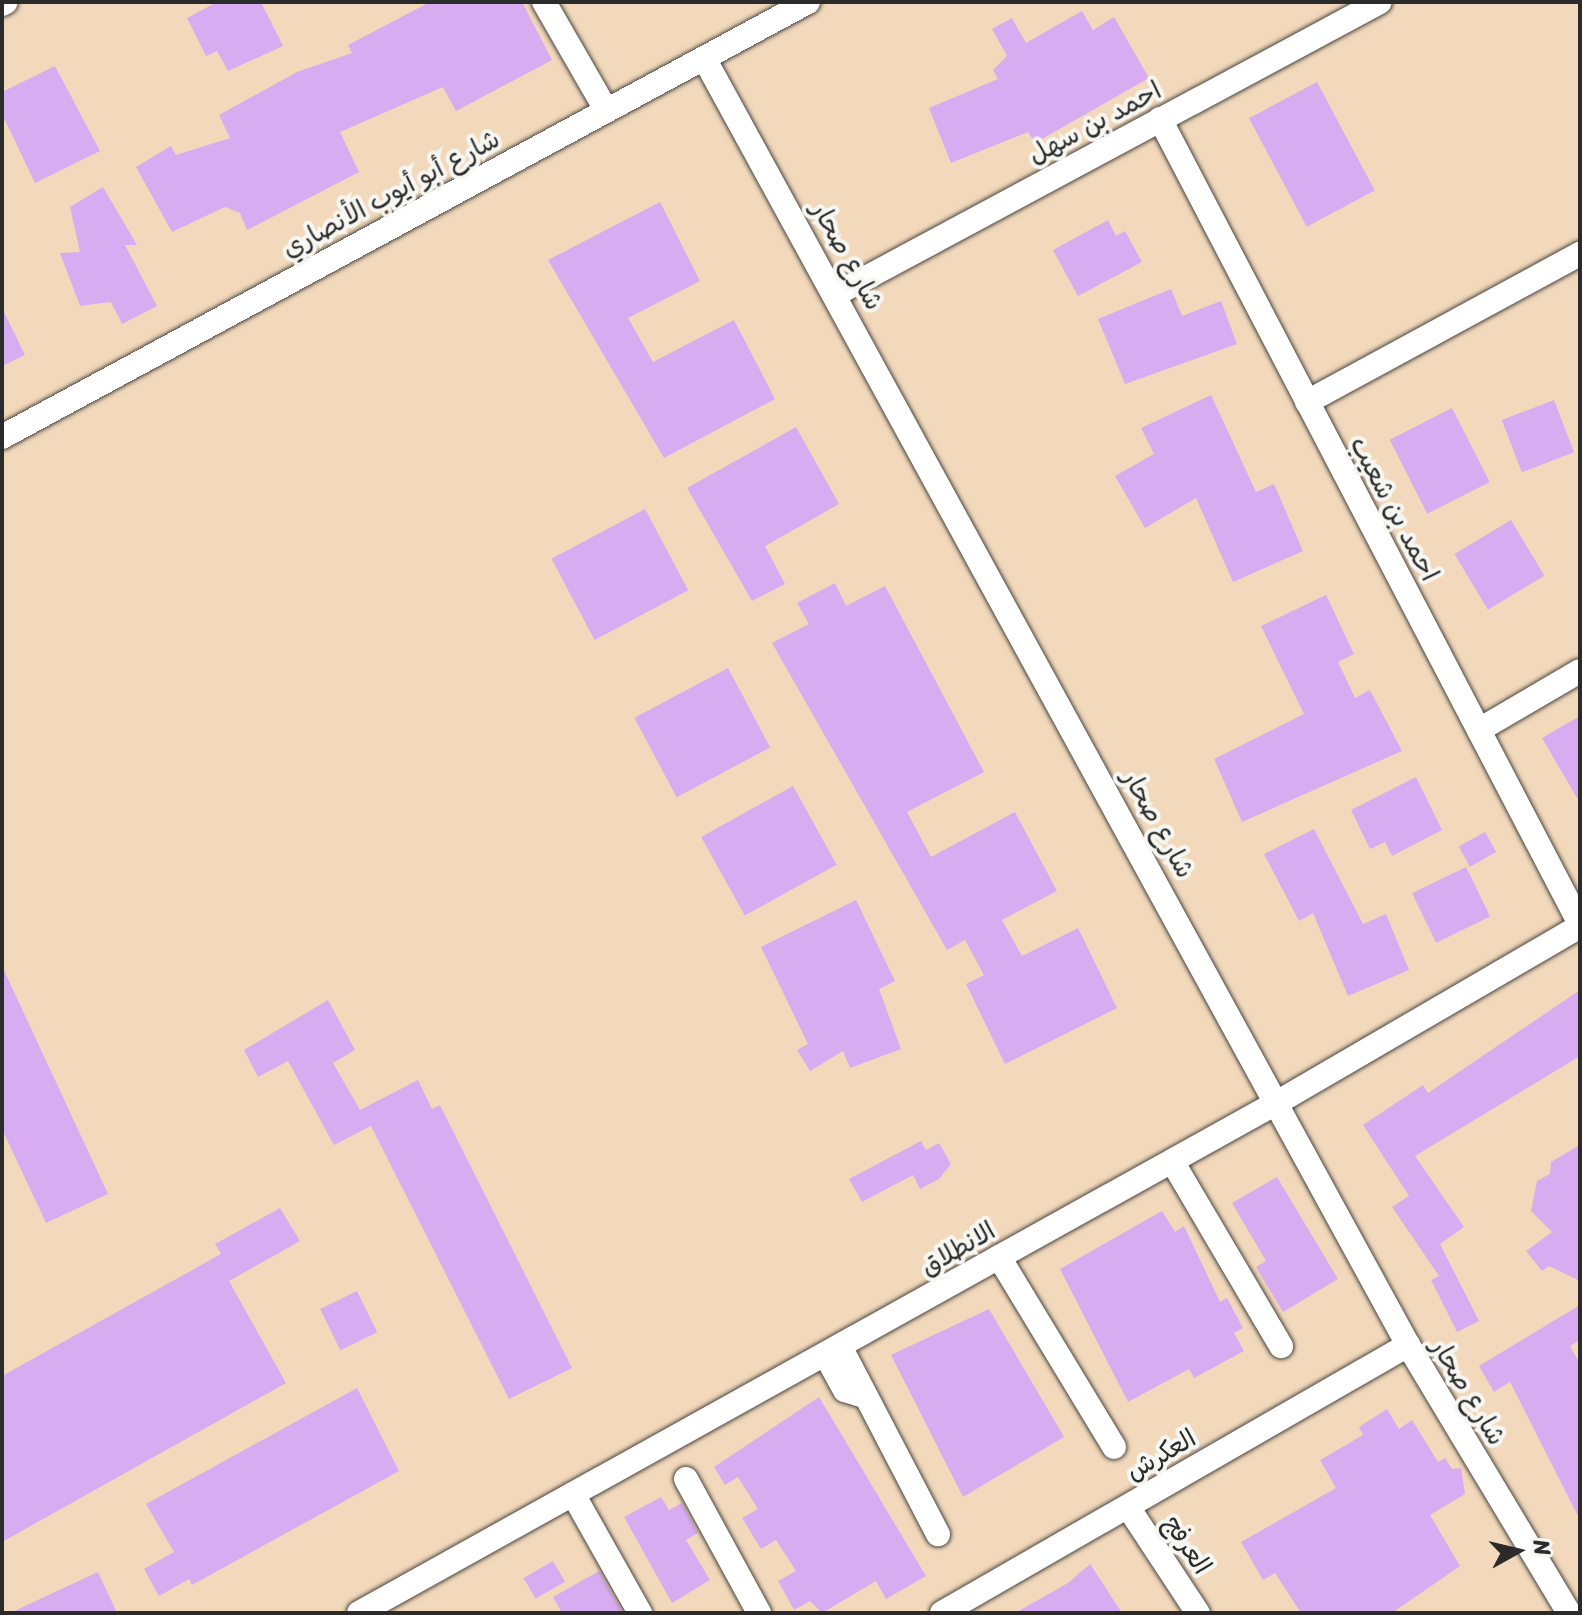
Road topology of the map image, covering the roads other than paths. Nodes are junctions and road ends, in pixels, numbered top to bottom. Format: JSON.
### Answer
{"nodes":[{"id":1,"x":544,"y":2,"type":"edge"},
{"id":2,"x":808,"y":2,"type":"edge"},
{"id":3,"x":1380,"y":2,"type":"edge"},
{"id":4,"x":704,"y":58,"type":"junction"},
{"id":5,"x":606,"y":110,"type":"junction"},
{"id":6,"x":1160,"y":119,"type":"junction"},
{"id":7,"x":1580,"y":254,"type":"edge"},
{"id":8,"x":836,"y":294,"type":"junction"},
{"id":9,"x":1307,"y":402,"type":"junction"},
{"id":10,"x":2,"y":437,"type":"edge"},
{"id":11,"x":1580,"y":671,"type":"edge"},
{"id":12,"x":1479,"y":730,"type":"junction"},
{"id":13,"x":1580,"y":925,"type":"edge"},
{"id":14,"x":1278,"y":1102,"type":"junction"},
{"id":15,"x":1172,"y":1161,"type":"junction"},
{"id":16,"x":999,"y":1257,"type":"junction"},
{"id":17,"x":1408,"y":1345,"type":"junction"},
{"id":18,"x":1281,"y":1346,"type":"dead end"},
{"id":19,"x":834,"y":1352,"type":"junction"},
{"id":20,"x":1114,"y":1447,"type":"dead end"},
{"id":21,"x":686,"y":1479,"type":"dead end"},
{"id":22,"x":573,"y":1494,"type":"junction"},
{"id":23,"x":1128,"y":1507,"type":"junction"},
{"id":24,"x":938,"y":1534,"type":"dead end"},
{"id":25,"x":359,"y":1613,"type":"edge"},
{"id":26,"x":640,"y":1613,"type":"edge"},
{"id":27,"x":759,"y":1613,"type":"edge"},
{"id":28,"x":942,"y":1613,"type":"edge"},
{"id":29,"x":1198,"y":1613,"type":"edge"},
{"id":30,"x":1569,"y":1613,"type":"edge"}],
"edges":[{"from":1,"to":5,"type":"street"},
{"from":2,"to":4,"type":"street","name":"شارع أبو أيوب الأنصاري"},
{"from":3,"to":6,"type":"street","name":"احمد بن سهل"},
{"from":4,"to":5,"type":"street","name":"شارع أبو أيوب الأنصاري"},
{"from":4,"to":8,"type":"street","name":"شارع صحار"},
{"from":5,"to":10,"type":"street","name":"شارع أبو أيوب الأنصاري"},
{"from":6,"to":8,"type":"street","name":"احمد بن سهل"},
{"from":6,"to":9,"type":"street","name":"احمد بن شعيب"},
{"from":7,"to":9,"type":"street"},
{"from":8,"to":14,"type":"street","name":"شارع صحار"},
{"from":9,"to":12,"type":"street","name":"احمد بن شعيب"},
{"from":11,"to":12,"type":"street"},
{"from":12,"to":13,"type":"street","name":"احمد بن شعيب"},
{"from":13,"to":14,"type":"street","name":"الانطلاق"},
{"from":14,"to":15,"type":"street","name":"الانطلاق"},
{"from":14,"to":17,"type":"street","name":"شارع صحار"},
{"from":15,"to":16,"type":"street","name":"الانطلاق"},
{"from":15,"to":18,"type":"street"},
{"from":16,"to":19,"type":"street","name":"الانطلاق"},
{"from":16,"to":20,"type":"street"},
{"from":17,"to":23,"type":"street","name":"العكرش"},
{"from":17,"to":30,"type":"street","name":"شارع صحار"},
{"from":19,"to":22,"type":"street","name":"الانطلاق"},
{"from":19,"to":24,"type":"street"},
{"from":21,"to":27,"type":"street"},
{"from":22,"to":25,"type":"street","name":"الانطلاق"},
{"from":22,"to":26,"type":"street"},
{"from":23,"to":28,"type":"street","name":"العكرش"},
{"from":23,"to":29,"type":"street","name":"العرفج"}]}
